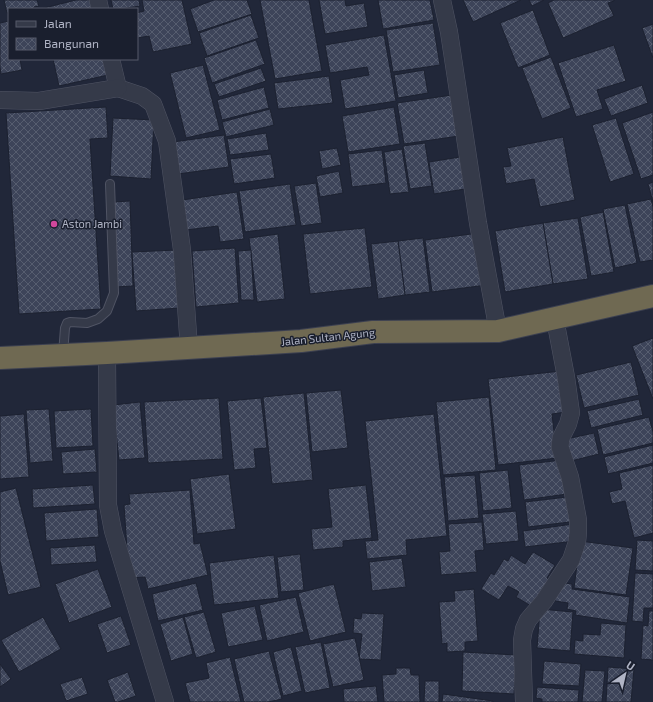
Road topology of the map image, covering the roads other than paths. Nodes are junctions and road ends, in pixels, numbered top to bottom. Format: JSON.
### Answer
{"nodes":[{"id":1,"x":442,"y":0,"type":"edge"},
{"id":2,"x":111,"y":60,"type":"edge"},
{"id":3,"x":118,"y":88,"type":"junction"},
{"id":4,"x":0,"y":100,"type":"edge"},
{"id":5,"x":110,"y":184,"type":"dead end"},
{"id":6,"x":653,"y":296,"type":"edge"},
{"id":7,"x":555,"y":319,"type":"junction"},
{"id":8,"x":498,"y":331,"type":"junction"},
{"id":9,"x":189,"y":348,"type":"junction"},
{"id":10,"x":107,"y":353,"type":"junction"},
{"id":11,"x":63,"y":355,"type":"junction"},
{"id":12,"x":0,"y":358,"type":"edge"},
{"id":13,"x":165,"y":702,"type":"edge"},
{"id":14,"x":524,"y":702,"type":"edge"}],
"edges":[{"from":1,"to":8,"type":"street"},
{"from":2,"to":3,"type":"street"},
{"from":3,"to":4,"type":"street"},
{"from":3,"to":9,"type":"street"},
{"from":5,"to":11,"type":"lane"},
{"from":6,"to":7,"type":"highway","name":"Jalan Sultan Agung"},
{"from":7,"to":8,"type":"highway","name":"Jalan Sultan Agung"},
{"from":7,"to":14,"type":"street"},
{"from":8,"to":9,"type":"highway","name":"Jalan Sultan Agung"},
{"from":9,"to":10,"type":"highway","name":"Jalan Sultan Agung"},
{"from":10,"to":11,"type":"highway","name":"Jalan Sultan Agung"},
{"from":10,"to":13,"type":"street"},
{"from":11,"to":12,"type":"highway","name":"Jalan Sultan Agung"}]}
